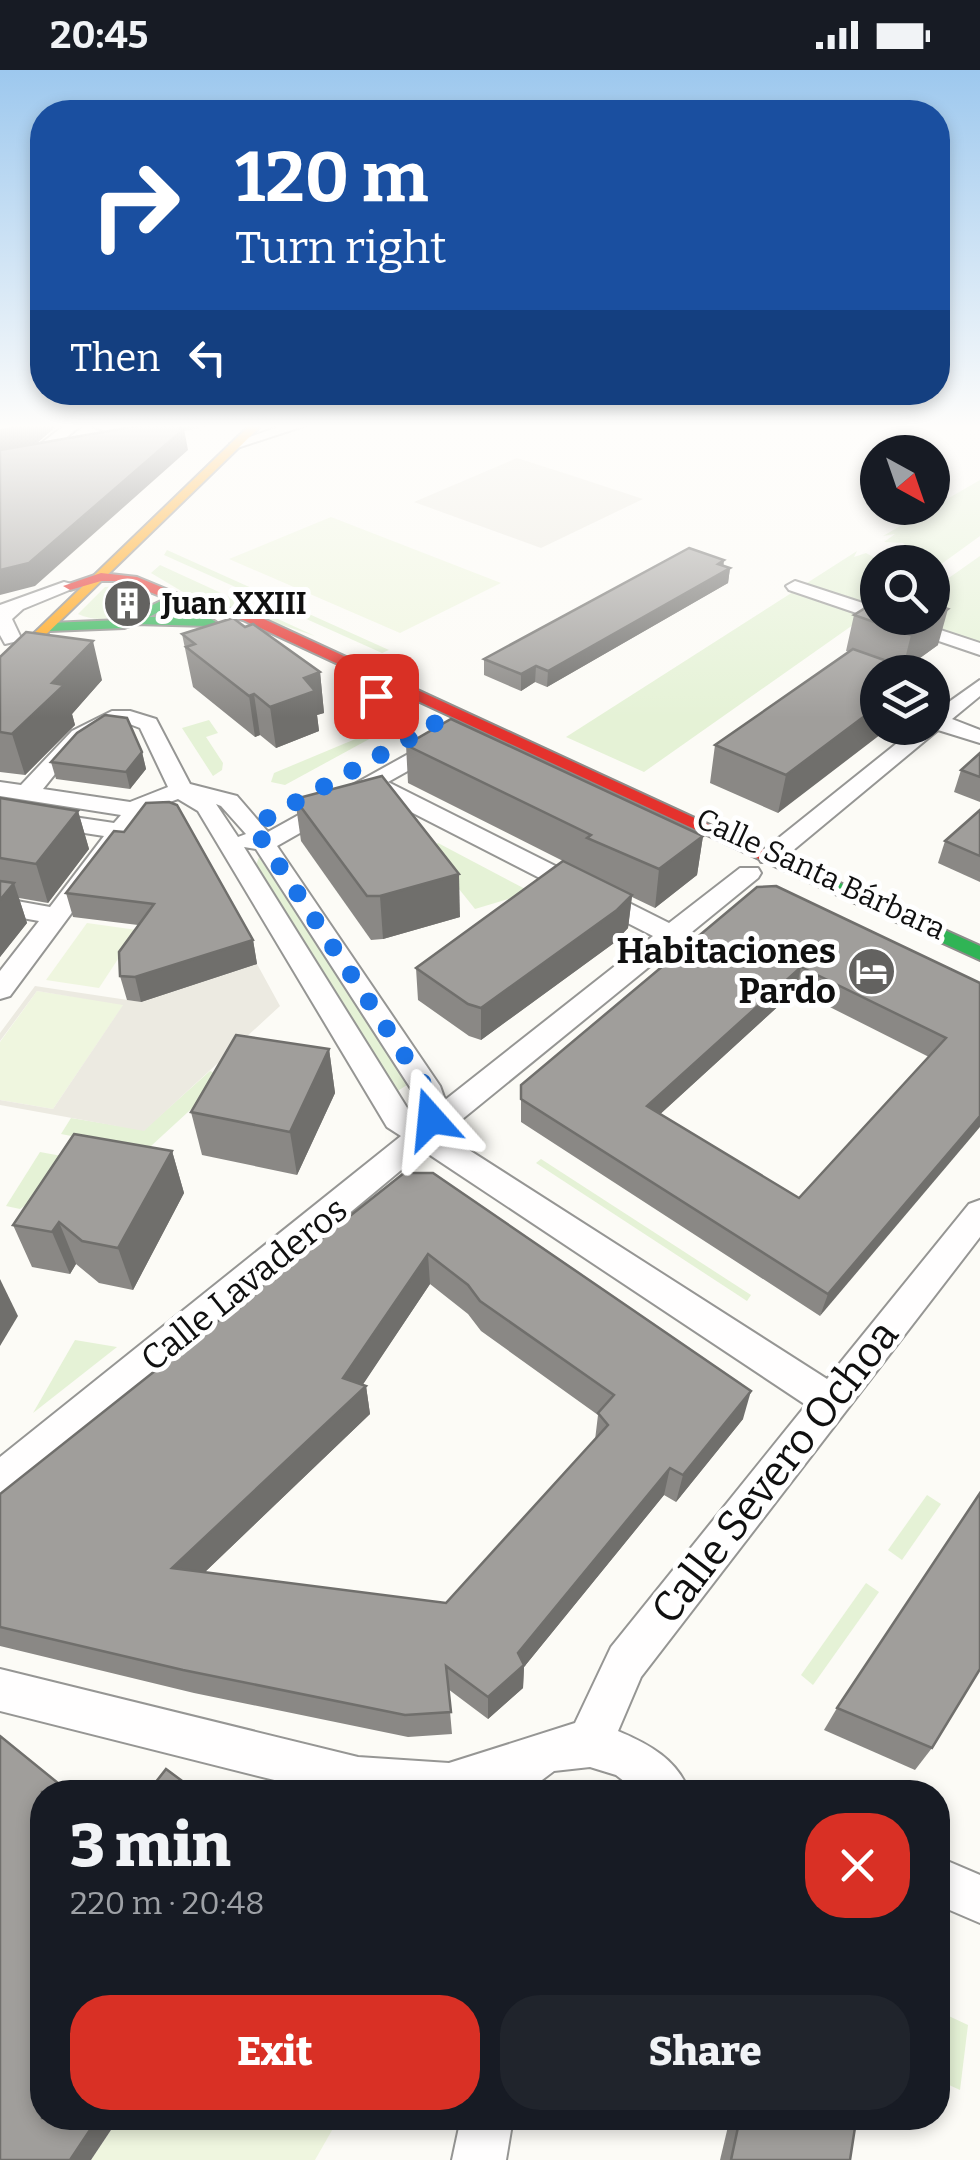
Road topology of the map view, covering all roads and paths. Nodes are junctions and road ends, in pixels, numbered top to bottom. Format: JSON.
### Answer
{"nodes":[{"id":1,"x":142,"y":523,"type":"edge"},
{"id":2,"x":156,"y":523,"type":"edge"},
{"id":3,"x":106,"y":573,"type":"junction"},
{"id":4,"x":70,"y":586,"type":"junction"},
{"id":5,"x":795,"y":586,"type":"dead end"},
{"id":6,"x":166,"y":593,"type":"junction"},
{"id":7,"x":860,"y":608,"type":"edge"},
{"id":8,"x":140,"y":621,"type":"junction"},
{"id":9,"x":16,"y":627,"type":"edge"},
{"id":10,"x":937,"y":635,"type":"edge"},
{"id":11,"x":980,"y":650,"type":"edge"},
{"id":12,"x":0,"y":674,"type":"edge"},
{"id":13,"x":980,"y":686,"type":"edge"},
{"id":14,"x":950,"y":710,"type":"edge"},
{"id":15,"x":446,"y":729,"type":"junction"},
{"id":16,"x":950,"y":729,"type":"edge"},
{"id":17,"x":980,"y":737,"type":"edge"},
{"id":18,"x":907,"y":745,"type":"edge"},
{"id":19,"x":372,"y":784,"type":"junction"},
{"id":20,"x":0,"y":789,"type":"edge"},
{"id":21,"x":180,"y":790,"type":"junction"},
{"id":22,"x":27,"y":793,"type":"junction"},
{"id":23,"x":136,"y":810,"type":"junction"},
{"id":24,"x":0,"y":813,"type":"edge"},
{"id":25,"x":120,"y":831,"type":"junction"},
{"id":26,"x":249,"y":837,"type":"junction"},
{"id":27,"x":770,"y":857,"type":"junction"},
{"id":28,"x":749,"y":873,"type":"junction"},
{"id":29,"x":786,"y":891,"type":"edge"},
{"id":30,"x":0,"y":906,"type":"edge"},
{"id":31,"x":56,"y":916,"type":"junction"},
{"id":32,"x":670,"y":936,"type":"junction"},
{"id":33,"x":980,"y":954,"type":"edge"},
{"id":34,"x":0,"y":990,"type":"edge"},
{"id":35,"x":482,"y":1083,"type":"junction"},
{"id":36,"x":430,"y":1094,"type":"junction"},
{"id":37,"x":424,"y":1132,"type":"junction"},
{"id":38,"x":980,"y":1213,"type":"edge"},
{"id":39,"x":830,"y":1401,"type":"junction"},
{"id":40,"x":0,"y":1480,"type":"edge"},
{"id":41,"x":0,"y":1690,"type":"edge"},
{"id":42,"x":596,"y":1744,"type":"junction"},
{"id":43,"x":509,"y":1779,"type":"edge"},
{"id":44,"x":345,"y":1780,"type":"edge"},
{"id":45,"x":655,"y":1780,"type":"edge"},
{"id":46,"x":950,"y":1886,"type":"edge"},
{"id":47,"x":980,"y":1899,"type":"edge"},
{"id":48,"x":485,"y":2130,"type":"edge"},
{"id":49,"x":479,"y":2160,"type":"edge"}],
"edges":[{"from":1,"to":4,"type":"main road"},
{"from":2,"to":3,"type":"main road"},
{"from":3,"to":4,"type":"main road"},
{"from":3,"to":6,"type":"main road","name":"Calle Santa Bárbara"},
{"from":3,"to":9,"type":"main road"},
{"from":4,"to":9,"type":"main road"},
{"from":5,"to":7,"type":"street"},
{"from":6,"to":8,"type":"main road"},
{"from":6,"to":27,"type":"main road","name":"Calle Santa Bárbara"},
{"from":8,"to":9,"type":"main road","name":"Calle Santa Bárbara"},
{"from":8,"to":15,"type":"main road","name":"Calle Santa Bárbara"},
{"from":9,"to":12,"type":"main road"},
{"from":10,"to":11,"type":"street"},
{"from":13,"to":14,"type":"street"},
{"from":15,"to":19,"type":"street"},
{"from":15,"to":26,"type":"street"},
{"from":15,"to":28,"type":"main road","name":"Calle Santa Bárbara"},
{"from":16,"to":17,"type":"street"},
{"from":18,"to":27,"type":"street"},
{"from":19,"to":26,"type":"street"},
{"from":19,"to":32,"type":"street"},
{"from":20,"to":22,"type":"street"},
{"from":21,"to":22,"type":"street"},
{"from":21,"to":23,"type":"street"},
{"from":21,"to":26,"type":"street"},
{"from":21,"to":26,"type":"street"},
{"from":22,"to":23,"type":"street"},
{"from":23,"to":25,"type":"street"},
{"from":24,"to":25,"type":"street"},
{"from":25,"to":31,"type":"street"},
{"from":26,"to":36,"type":"street"},
{"from":26,"to":37,"type":"street"},
{"from":27,"to":33,"type":"main road","name":"Calle Santa Bárbara"},
{"from":28,"to":29,"type":"main road","name":"Calle Santa Bárbara"},
{"from":28,"to":32,"type":"street","name":"Calle Lavaderos"},
{"from":30,"to":31,"type":"street"},
{"from":31,"to":34,"type":"street"},
{"from":32,"to":35,"type":"street","name":"Calle Lavaderos"},
{"from":35,"to":36,"type":"street","name":"Calle Lavaderos"},
{"from":35,"to":37,"type":"street","name":"Calle Lavaderos"},
{"from":36,"to":37,"type":"street"},
{"from":37,"to":39,"type":"street"},
{"from":37,"to":40,"type":"street","name":"Calle Lavaderos"},
{"from":38,"to":39,"type":"street","name":"Calle Severo Ochoa"},
{"from":39,"to":42,"type":"street","name":"Calle Severo Ochoa"},
{"from":41,"to":44,"type":"street"},
{"from":42,"to":43,"type":"street"},
{"from":42,"to":45,"type":"street"},
{"from":46,"to":47,"type":"street"},
{"from":48,"to":49,"type":"street"}]}
